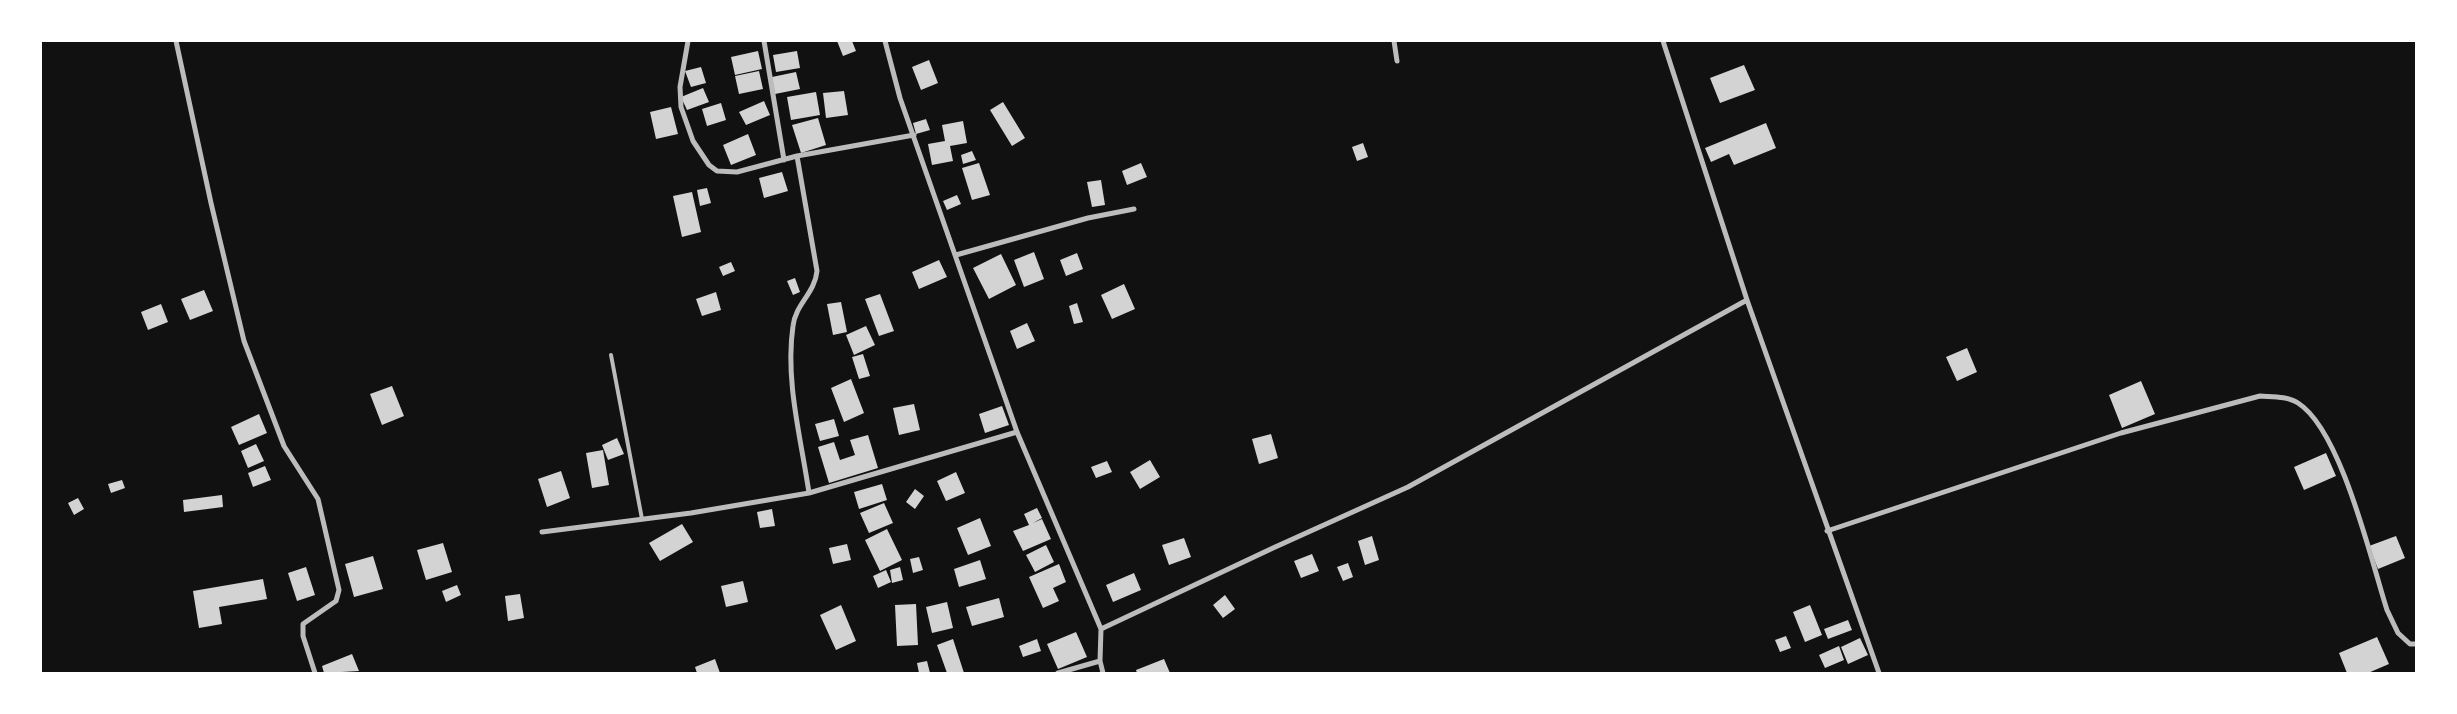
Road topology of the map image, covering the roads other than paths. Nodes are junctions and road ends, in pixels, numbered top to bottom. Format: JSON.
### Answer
{"nodes":[{"id":1,"x":176,"y":41,"type":"edge"},
{"id":2,"x":688,"y":41,"type":"edge"},
{"id":3,"x":764,"y":41,"type":"edge"},
{"id":4,"x":885,"y":41,"type":"edge"},
{"id":5,"x":1394,"y":41,"type":"edge"},
{"id":6,"x":1663,"y":41,"type":"edge"},
{"id":7,"x":1397,"y":62,"type":"dead end"},
{"id":8,"x":914,"y":135,"type":"junction"},
{"id":9,"x":797,"y":156,"type":"junction"},
{"id":10,"x":784,"y":160,"type":"junction"},
{"id":11,"x":1134,"y":209,"type":"dead end"},
{"id":12,"x":956,"y":255,"type":"junction"},
{"id":13,"x":1747,"y":300,"type":"junction"},
{"id":14,"x":611,"y":355,"type":"dead end"},
{"id":15,"x":1017,"y":432,"type":"junction"},
{"id":16,"x":810,"y":493,"type":"junction"},
{"id":17,"x":642,"y":519,"type":"junction"},
{"id":18,"x":1827,"y":531,"type":"junction"},
{"id":19,"x":542,"y":532,"type":"dead end"},
{"id":20,"x":1101,"y":629,"type":"junction"},
{"id":21,"x":2416,"y":644,"type":"edge"},
{"id":22,"x":1100,"y":661,"type":"junction"},
{"id":23,"x":315,"y":673,"type":"edge"},
{"id":24,"x":1058,"y":673,"type":"edge"},
{"id":25,"x":1103,"y":673,"type":"edge"},
{"id":26,"x":1879,"y":673,"type":"edge"}],
"edges":[{"from":1,"to":23,"type":"street"},
{"from":2,"to":10,"type":"street"},
{"from":3,"to":10,"type":"street"},
{"from":4,"to":8,"type":"street"},
{"from":5,"to":7,"type":"street"},
{"from":6,"to":13,"type":"street"},
{"from":8,"to":9,"type":"street"},
{"from":8,"to":12,"type":"street"},
{"from":9,"to":10,"type":"street"},
{"from":9,"to":16,"type":"street"},
{"from":11,"to":12,"type":"street"},
{"from":12,"to":15,"type":"street"},
{"from":13,"to":18,"type":"street"},
{"from":13,"to":20,"type":"street"},
{"from":14,"to":17,"type":"lane"},
{"from":15,"to":16,"type":"street"},
{"from":15,"to":20,"type":"street"},
{"from":16,"to":17,"type":"street"},
{"from":17,"to":19,"type":"street"},
{"from":18,"to":21,"type":"street"},
{"from":18,"to":26,"type":"street"},
{"from":20,"to":22,"type":"street"},
{"from":22,"to":24,"type":"street"},
{"from":22,"to":25,"type":"street"}]}
